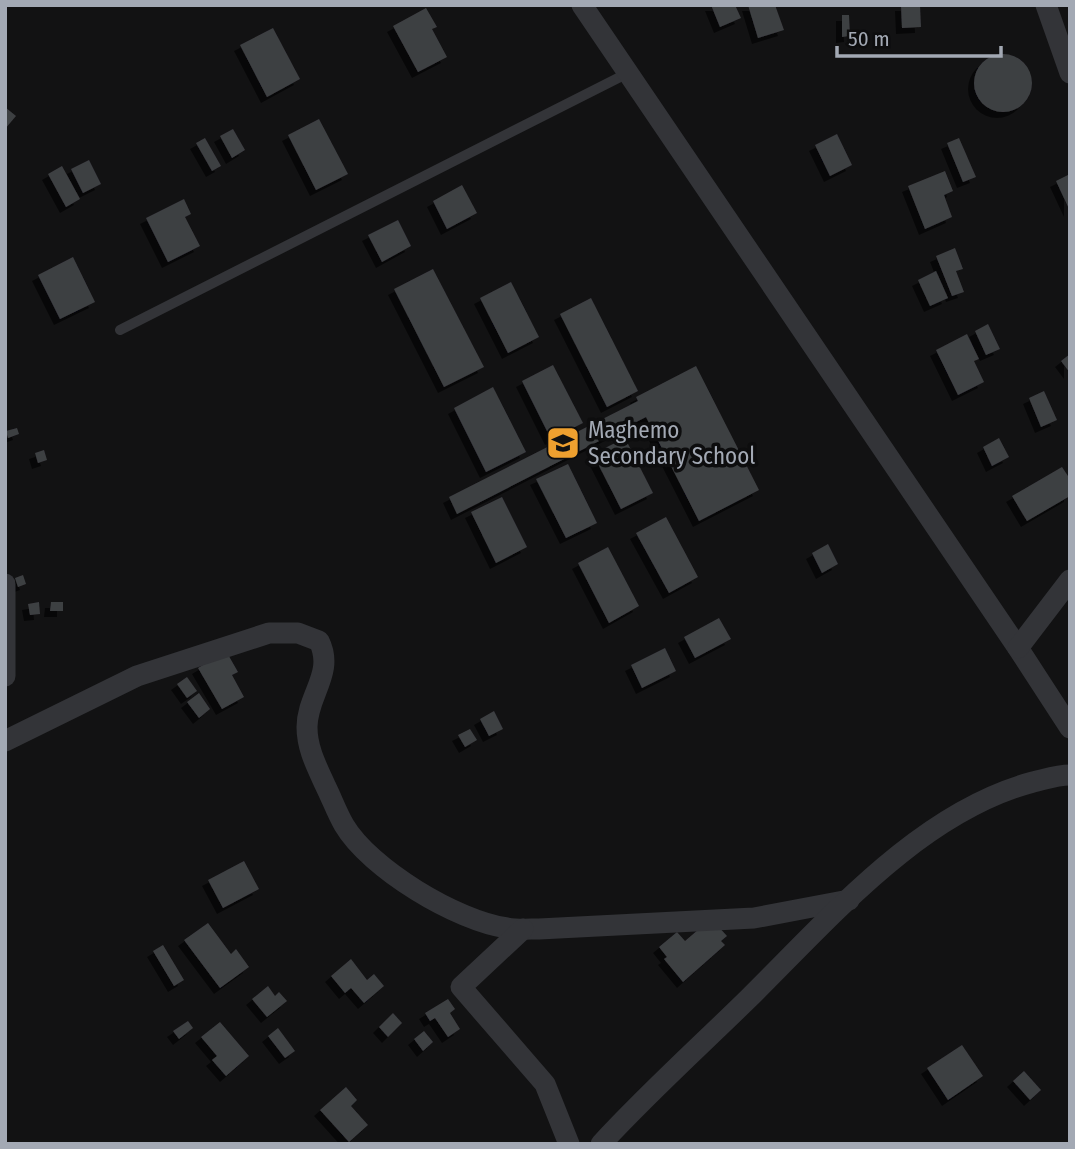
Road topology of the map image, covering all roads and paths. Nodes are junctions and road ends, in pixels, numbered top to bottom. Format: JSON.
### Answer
{"nodes":[{"id":1,"x":582,"y":5,"type":"edge"},
{"id":2,"x":1046,"y":5,"type":"edge"},
{"id":3,"x":628,"y":73,"type":"junction"},
{"id":4,"x":1070,"y":73,"type":"edge"},
{"id":5,"x":120,"y":331,"type":"dead end"},
{"id":6,"x":1070,"y":580,"type":"edge"},
{"id":7,"x":5,"y":584,"type":"edge"},
{"id":8,"x":1018,"y":648,"type":"junction"},
{"id":9,"x":5,"y":676,"type":"edge"},
{"id":10,"x":1070,"y":728,"type":"edge"},
{"id":11,"x":5,"y":741,"type":"edge"},
{"id":12,"x":1070,"y":775,"type":"edge"},
{"id":13,"x":849,"y":900,"type":"junction"},
{"id":14,"x":523,"y":929,"type":"junction"},
{"id":15,"x":569,"y":1144,"type":"edge"},
{"id":16,"x":601,"y":1144,"type":"edge"}],
"edges":[{"from":1,"to":3,"type":"street"},
{"from":2,"to":4,"type":"street"},
{"from":3,"to":5,"type":"lane"},
{"from":3,"to":8,"type":"street"},
{"from":6,"to":8,"type":"street"},
{"from":7,"to":9,"type":"street"},
{"from":8,"to":10,"type":"street"},
{"from":11,"to":14,"type":"street"},
{"from":12,"to":13,"type":"street"},
{"from":13,"to":14,"type":"street"},
{"from":13,"to":16,"type":"street"},
{"from":14,"to":15,"type":"street"}]}
